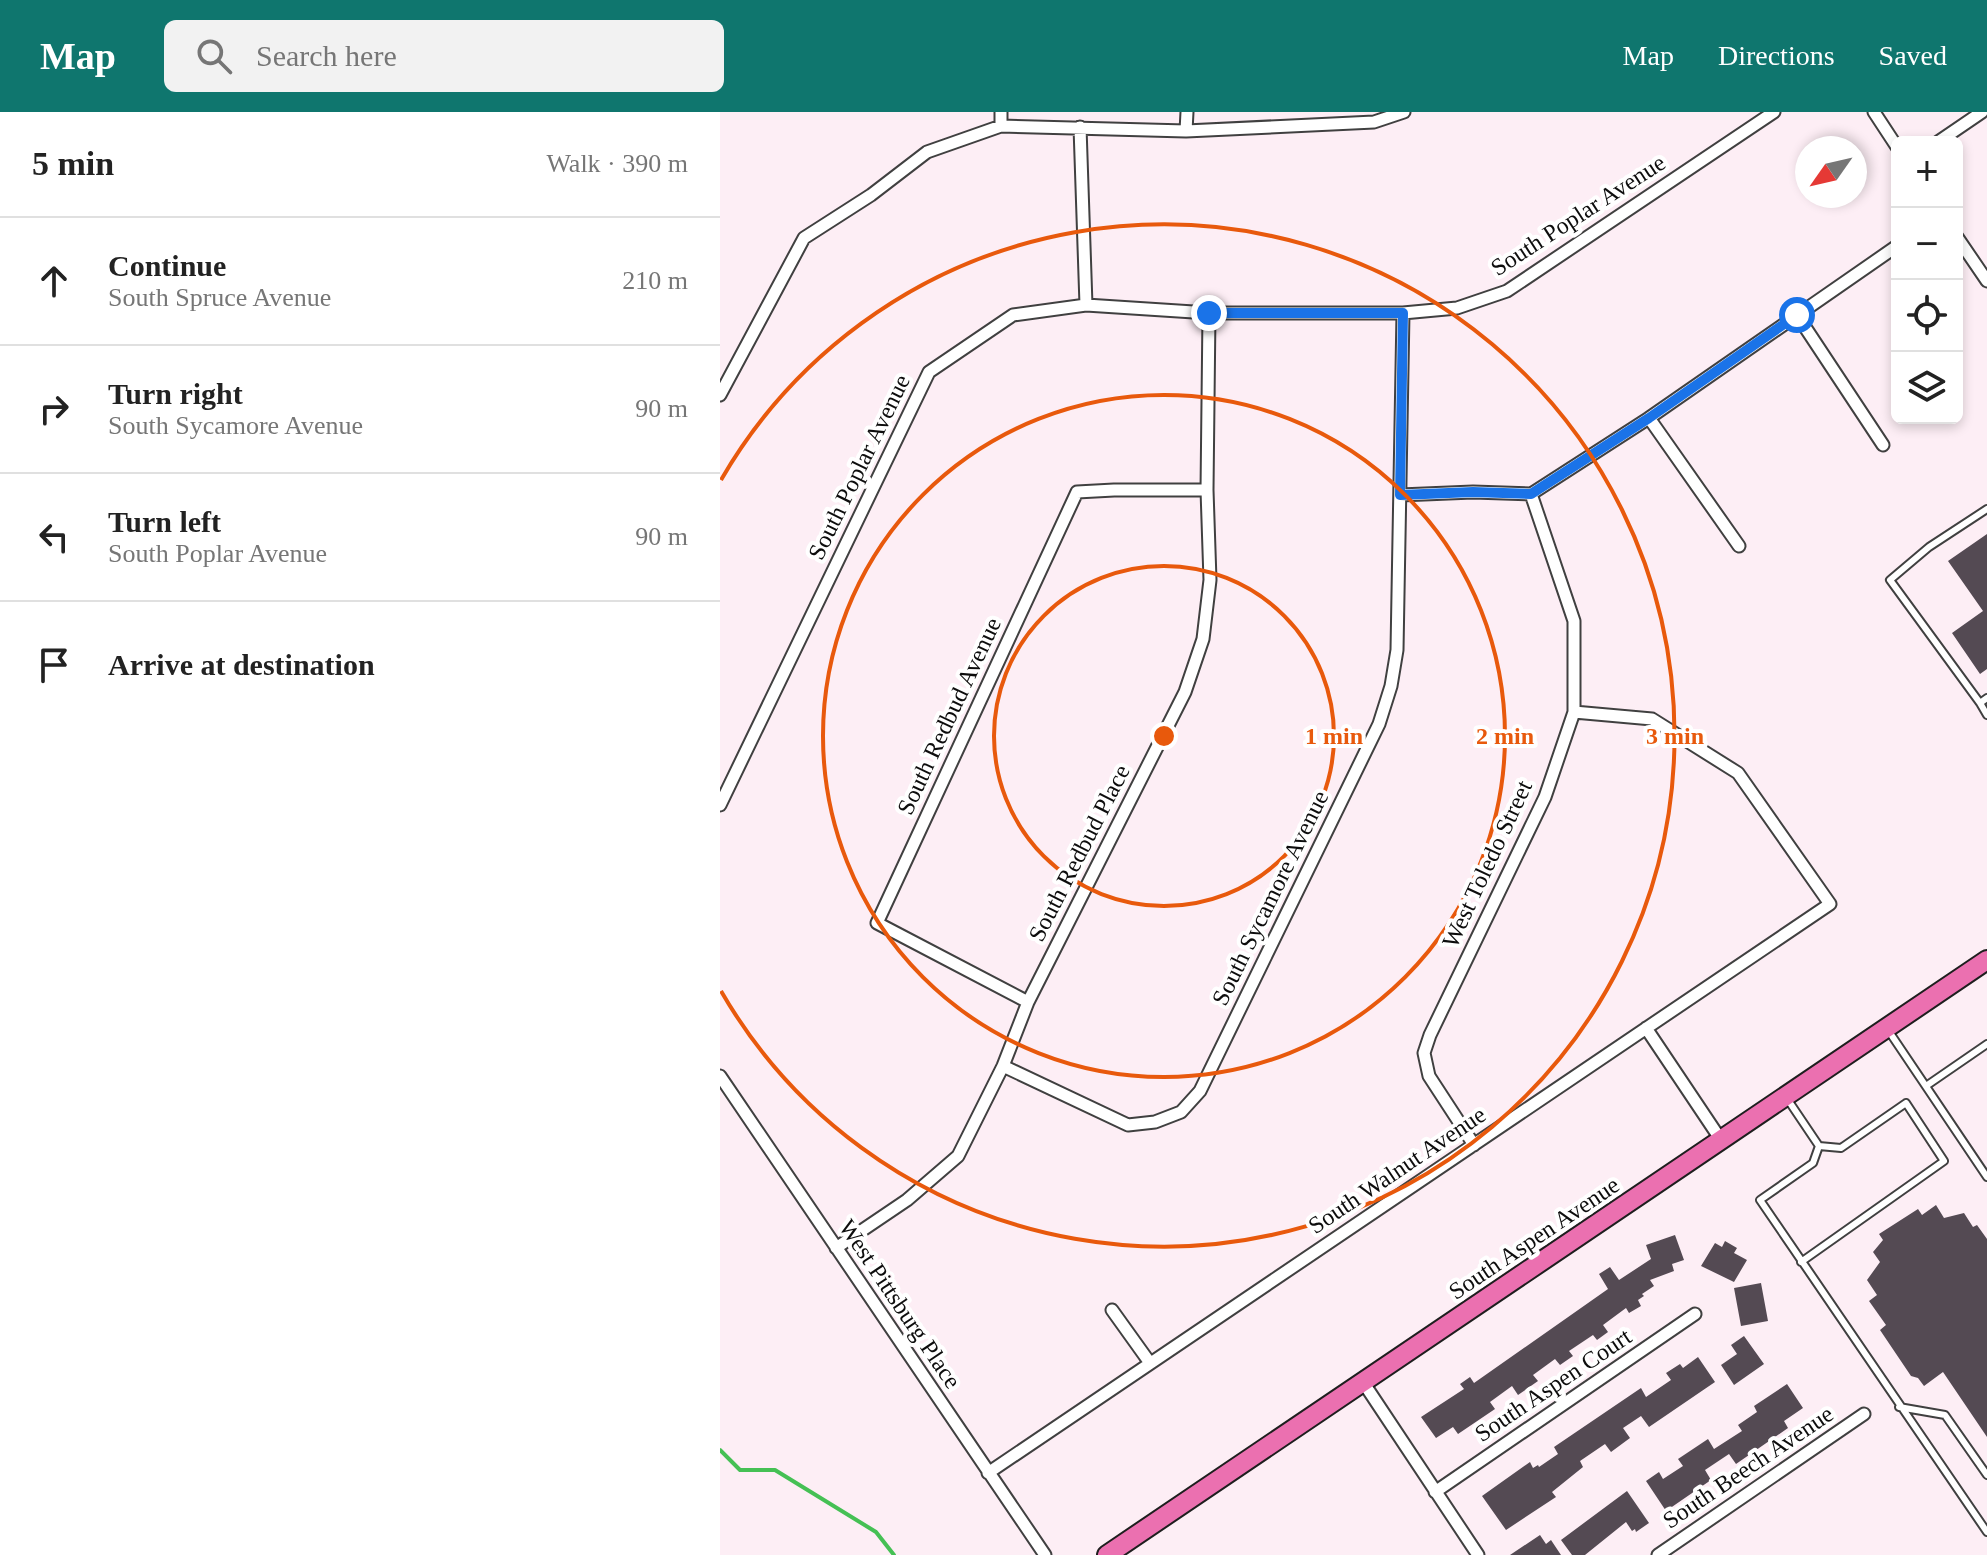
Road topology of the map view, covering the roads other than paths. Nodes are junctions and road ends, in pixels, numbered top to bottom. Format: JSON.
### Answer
{"nodes":[{"id":1,"x":1001,"y":112,"type":"edge"},
{"id":2,"x":1187,"y":112,"type":"edge"},
{"id":3,"x":1404,"y":112,"type":"edge"},
{"id":4,"x":1774,"y":112,"type":"edge"},
{"id":5,"x":1874,"y":112,"type":"edge"},
{"id":6,"x":1982,"y":112,"type":"edge"},
{"id":7,"x":1001,"y":126,"type":"junction"},
{"id":8,"x":1080,"y":127,"type":"junction"},
{"id":9,"x":1186,"y":131,"type":"junction"},
{"id":10,"x":1947,"y":136,"type":"edge"},
{"id":11,"x":1891,"y":138,"type":"edge"},
{"id":12,"x":1963,"y":246,"type":"edge"},
{"id":13,"x":1891,"y":250,"type":"edge"},
{"id":14,"x":1987,"y":281,"type":"edge"},
{"id":15,"x":1086,"y":305,"type":"junction"},
{"id":16,"x":1209,"y":313,"type":"junction"},
{"id":17,"x":1403,"y":313,"type":"junction"},
{"id":18,"x":1797,"y":315,"type":"junction"},
{"id":19,"x":720,"y":395,"type":"edge"},
{"id":20,"x":1649,"y":418,"type":"junction"},
{"id":21,"x":1883,"y":445,"type":"dead end"},
{"id":22,"x":1207,"y":490,"type":"junction"},
{"id":23,"x":1531,"y":494,"type":"junction"},
{"id":24,"x":1400,"y":495,"type":"junction"},
{"id":25,"x":1987,"y":509,"type":"edge"},
{"id":26,"x":1739,"y":546,"type":"dead end"},
{"id":27,"x":1984,"y":700,"type":"edge"},
{"id":28,"x":1574,"y":712,"type":"junction"},
{"id":29,"x":1987,"y":715,"type":"edge"},
{"id":30,"x":720,"y":805,"type":"edge"},
{"id":31,"x":1987,"y":960,"type":"edge"},
{"id":32,"x":1028,"y":1002,"type":"junction"},
{"id":33,"x":1646,"y":1028,"type":"junction"},
{"id":34,"x":1887,"y":1028,"type":"junction"},
{"id":35,"x":1987,"y":1044,"type":"edge"},
{"id":36,"x":1003,"y":1066,"type":"junction"},
{"id":37,"x":720,"y":1076,"type":"edge"},
{"id":38,"x":1926,"y":1086,"type":"junction"},
{"id":39,"x":1786,"y":1097,"type":"junction"},
{"id":40,"x":1721,"y":1140,"type":"junction"},
{"id":41,"x":1474,"y":1145,"type":"junction"},
{"id":42,"x":1819,"y":1146,"type":"junction"},
{"id":43,"x":1987,"y":1177,"type":"edge"},
{"id":44,"x":836,"y":1248,"type":"junction"},
{"id":45,"x":1801,"y":1262,"type":"junction"},
{"id":46,"x":1112,"y":1310,"type":"dead end"},
{"id":47,"x":1695,"y":1314,"type":"dead end"},
{"id":48,"x":1150,"y":1363,"type":"junction"},
{"id":49,"x":1363,"y":1382,"type":"junction"},
{"id":50,"x":1899,"y":1407,"type":"junction"},
{"id":51,"x":1864,"y":1414,"type":"dead end"},
{"id":52,"x":988,"y":1473,"type":"junction"},
{"id":53,"x":1987,"y":1475,"type":"edge"},
{"id":54,"x":1435,"y":1492,"type":"junction"},
{"id":55,"x":1987,"y":1532,"type":"edge"},
{"id":56,"x":1045,"y":1555,"type":"edge"},
{"id":57,"x":1107,"y":1555,"type":"edge"},
{"id":58,"x":1478,"y":1555,"type":"edge"},
{"id":59,"x":1658,"y":1555,"type":"edge"}],
"edges":[{"from":1,"to":7,"type":"street"},
{"from":2,"to":9,"type":"street"},
{"from":3,"to":9,"type":"street"},
{"from":4,"to":17,"type":"street","name":"South Poplar Avenue"},
{"from":5,"to":11,"type":"street"},
{"from":6,"to":10,"type":"street"},
{"from":7,"to":8,"type":"street"},
{"from":7,"to":19,"type":"street"},
{"from":8,"to":9,"type":"street"},
{"from":8,"to":15,"type":"street"},
{"from":12,"to":14,"type":"street"},
{"from":13,"to":18,"type":"street"},
{"from":15,"to":16,"type":"street","name":"South Poplar Avenue"},
{"from":15,"to":30,"type":"street","name":"South Poplar Avenue"},
{"from":16,"to":17,"type":"street","name":"South Poplar Avenue"},
{"from":16,"to":22,"type":"street","name":"South Redbud Place"},
{"from":17,"to":24,"type":"street","name":"South Sycamore Avenue"},
{"from":18,"to":20,"type":"street"},
{"from":18,"to":21,"type":"street"},
{"from":20,"to":23,"type":"street"},
{"from":20,"to":26,"type":"street"},
{"from":22,"to":32,"type":"street","name":"South Redbud Place"},
{"from":22,"to":32,"type":"street","name":"South Redbud Avenue"},
{"from":23,"to":24,"type":"street"},
{"from":23,"to":28,"type":"street","name":"West Toledo Street"},
{"from":24,"to":36,"type":"street","name":"South Sycamore Avenue"},
{"from":25,"to":27,"type":"lane"},
{"from":27,"to":29,"type":"lane"},
{"from":28,"to":33,"type":"street","name":"South Walnut Avenue"},
{"from":28,"to":41,"type":"street","name":"West Toledo Street"},
{"from":31,"to":34,"type":"main road","name":"South Aspen Avenue"},
{"from":32,"to":36,"type":"street","name":"South Redbud Place"},
{"from":33,"to":40,"type":"street"},
{"from":33,"to":41,"type":"street","name":"South Walnut Avenue"},
{"from":34,"to":38,"type":"lane"},
{"from":34,"to":39,"type":"main road","name":"South Aspen Avenue"},
{"from":35,"to":38,"type":"lane"},
{"from":36,"to":44,"type":"street","name":"South Redbud Place"},
{"from":37,"to":44,"type":"street","name":"West Pittsburg Place"},
{"from":38,"to":43,"type":"lane"},
{"from":39,"to":40,"type":"main road","name":"South Aspen Avenue"},
{"from":39,"to":42,"type":"lane"},
{"from":40,"to":49,"type":"main road","name":"South Aspen Avenue"},
{"from":41,"to":48,"type":"street","name":"South Walnut Avenue"},
{"from":42,"to":45,"type":"lane"},
{"from":42,"to":45,"type":"lane"},
{"from":44,"to":52,"type":"street","name":"West Pittsburg Place"},
{"from":45,"to":50,"type":"lane"},
{"from":46,"to":48,"type":"street"},
{"from":47,"to":54,"type":"street","name":"South Aspen Court"},
{"from":48,"to":52,"type":"street","name":"South Walnut Avenue"},
{"from":49,"to":54,"type":"street"},
{"from":49,"to":57,"type":"main road","name":"South Aspen Avenue"},
{"from":50,"to":53,"type":"lane"},
{"from":50,"to":55,"type":"lane"},
{"from":51,"to":59,"type":"street","name":"South Beech Avenue"},
{"from":52,"to":56,"type":"street","name":"West Pittsburg Place"},
{"from":54,"to":58,"type":"street"}]}
